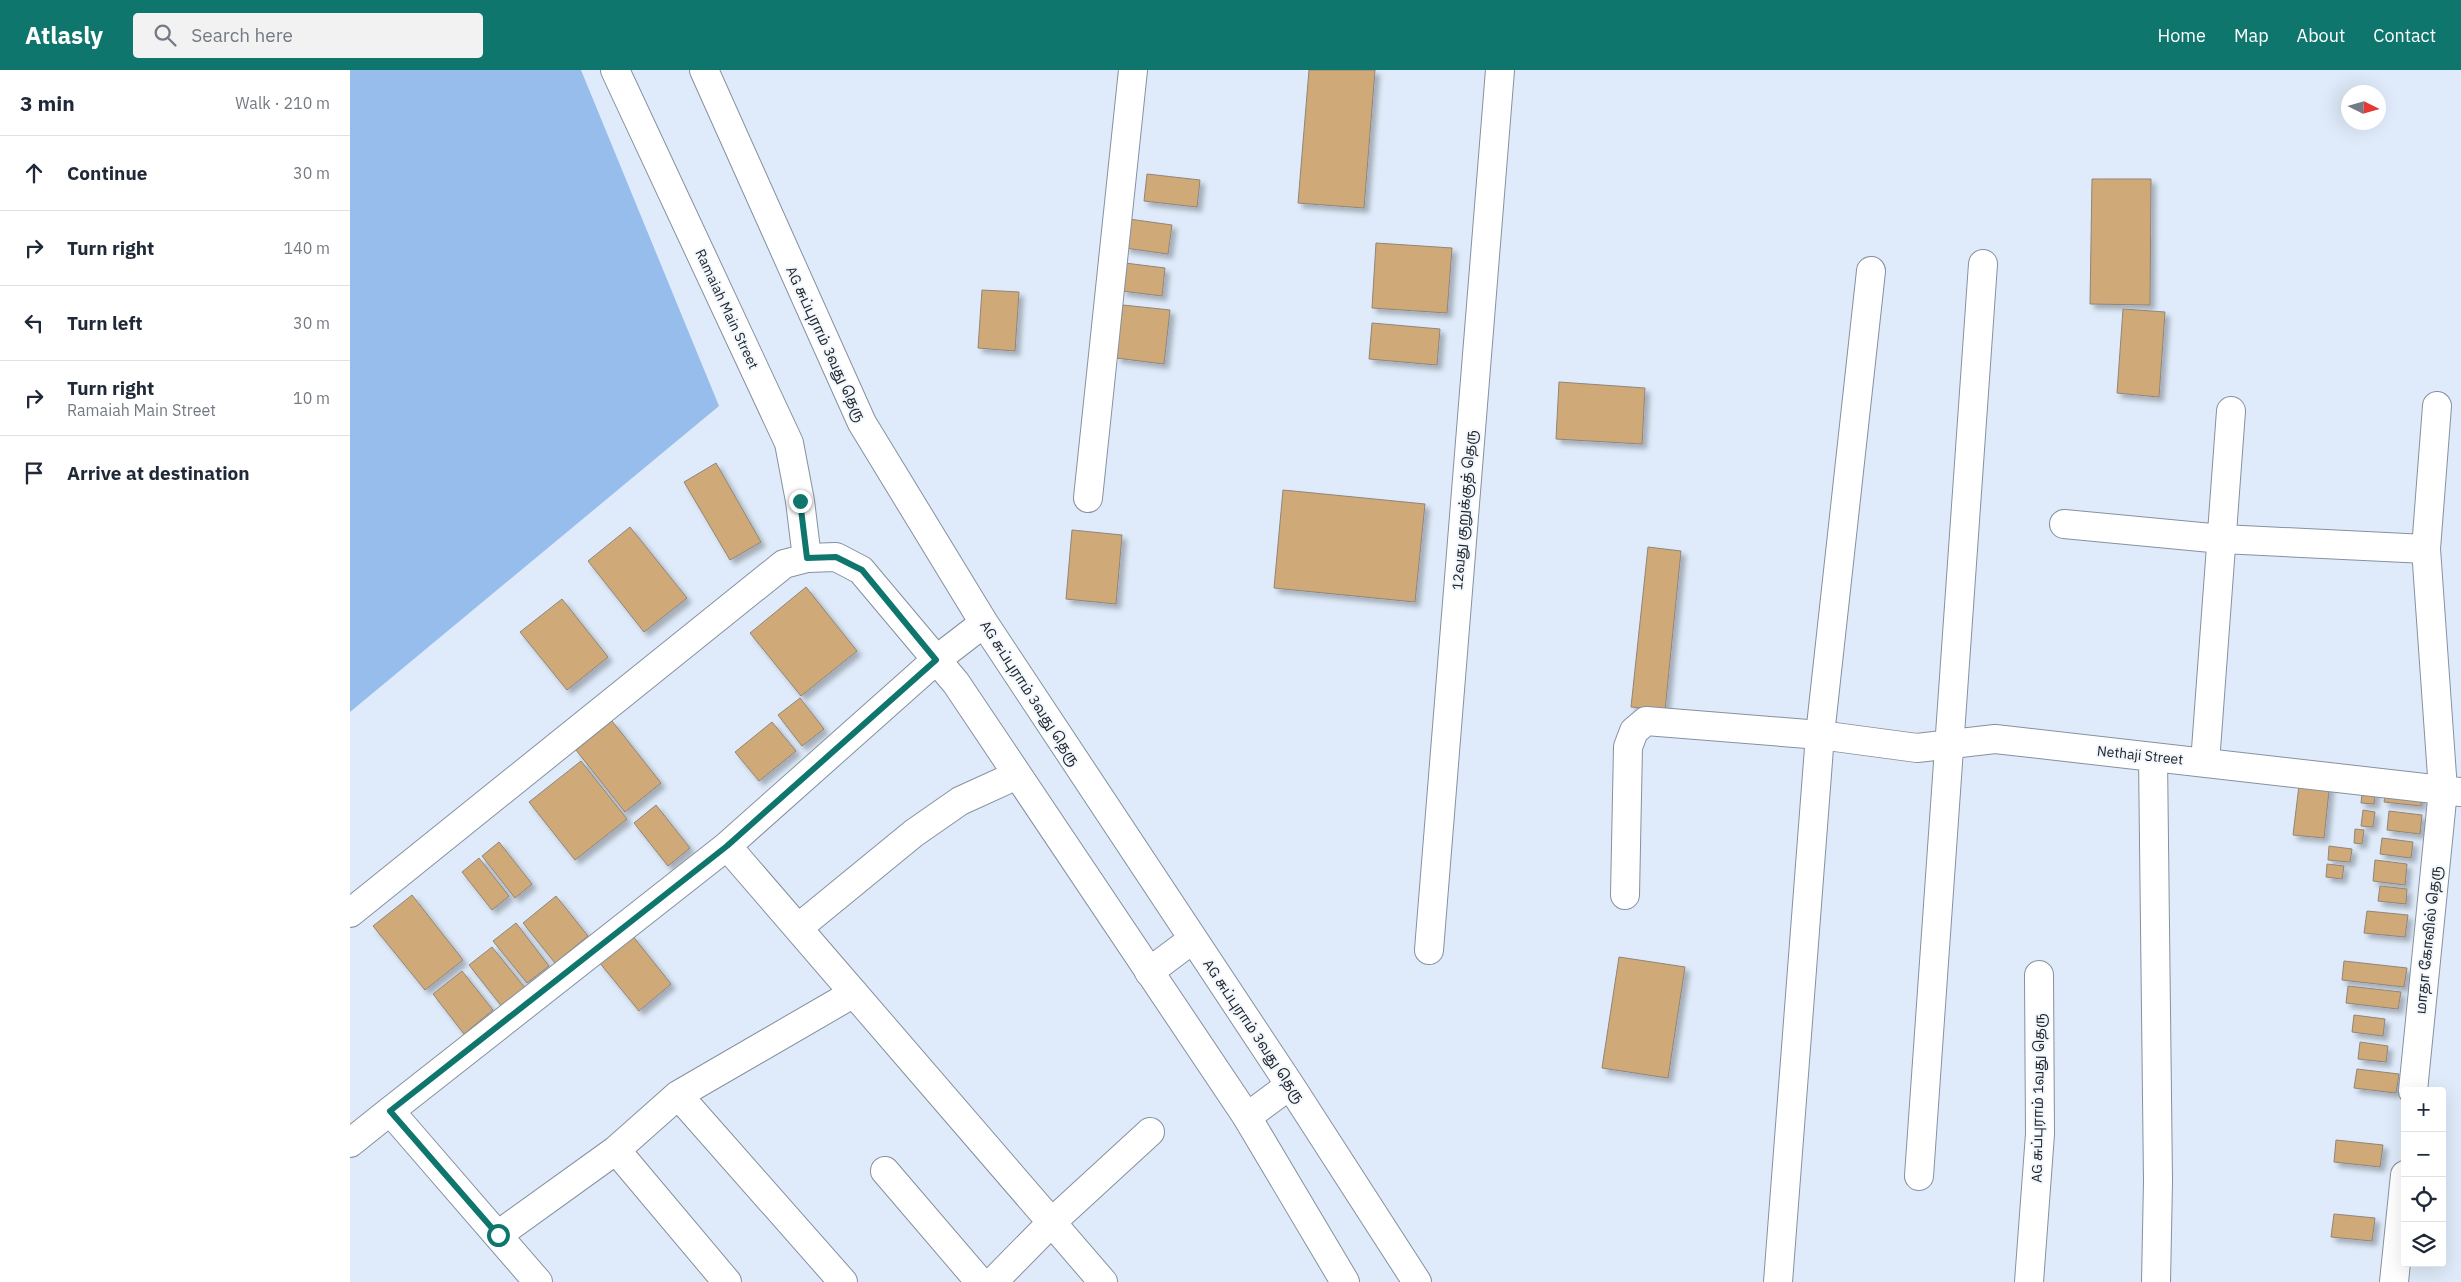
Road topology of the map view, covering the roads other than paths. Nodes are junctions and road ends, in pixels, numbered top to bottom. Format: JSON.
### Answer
{"nodes":[{"id":1,"x":614,"y":70,"type":"edge"},
{"id":2,"x":704,"y":70,"type":"edge"},
{"id":3,"x":1134,"y":70,"type":"edge"},
{"id":4,"x":1500,"y":70,"type":"edge"},
{"id":5,"x":1983,"y":264,"type":"dead end"},
{"id":6,"x":1871,"y":270,"type":"dead end"},
{"id":7,"x":2437,"y":406,"type":"dead end"},
{"id":8,"x":2231,"y":411,"type":"dead end"},
{"id":9,"x":1088,"y":498,"type":"dead end"},
{"id":10,"x":2064,"y":524,"type":"dead end"},
{"id":11,"x":2222,"y":539,"type":"junction"},
{"id":12,"x":2426,"y":549,"type":"junction"},
{"id":13,"x":807,"y":558,"type":"junction"},
{"id":14,"x":961,"y":641,"type":"junction"},
{"id":15,"x":1820,"y":735,"type":"junction"},
{"id":16,"x":1950,"y":744,"type":"junction"},
{"id":17,"x":2153,"y":757,"type":"junction"},
{"id":18,"x":2205,"y":763,"type":"junction"},
{"id":19,"x":1017,"y":775,"type":"junction"},
{"id":20,"x":2452,"y":791,"type":"edge"},
{"id":21,"x":727,"y":846,"type":"junction"},
{"id":22,"x":1625,"y":895,"type":"dead end"},
{"id":23,"x":350,"y":913,"type":"edge"},
{"id":24,"x":798,"y":928,"type":"junction"},
{"id":25,"x":1429,"y":950,"type":"dead end"},
{"id":26,"x":1173,"y":954,"type":"junction"},
{"id":27,"x":2039,"y":975,"type":"dead end"},
{"id":28,"x":854,"y":993,"type":"junction"},
{"id":29,"x":2414,"y":1087,"type":"edge"},
{"id":30,"x":678,"y":1095,"type":"junction"},
{"id":31,"x":1271,"y":1099,"type":"junction"},
{"id":32,"x":390,"y":1111,"type":"junction"},
{"id":33,"x":1150,"y":1132,"type":"dead end"},
{"id":34,"x":350,"y":1143,"type":"edge"},
{"id":35,"x":616,"y":1150,"type":"junction"},
{"id":36,"x":884,"y":1171,"type":"dead end"},
{"id":37,"x":1919,"y":1176,"type":"dead end"},
{"id":38,"x":2405,"y":1177,"type":"edge"},
{"id":39,"x":1052,"y":1222,"type":"junction"},
{"id":40,"x":498,"y":1235,"type":"junction"},
{"id":41,"x":538,"y":1282,"type":"edge"},
{"id":42,"x":727,"y":1282,"type":"edge"},
{"id":43,"x":844,"y":1282,"type":"edge"},
{"id":44,"x":980,"y":1282,"type":"edge"},
{"id":45,"x":993,"y":1282,"type":"edge"},
{"id":46,"x":1103,"y":1282,"type":"edge"},
{"id":47,"x":1345,"y":1282,"type":"edge"},
{"id":48,"x":1417,"y":1282,"type":"edge"},
{"id":49,"x":1778,"y":1282,"type":"edge"},
{"id":50,"x":2030,"y":1282,"type":"edge"},
{"id":51,"x":2156,"y":1282,"type":"edge"},
{"id":52,"x":2394,"y":1282,"type":"edge"}],
"edges":[{"from":1,"to":13,"type":"street","name":"Ramaiah Main Street"},
{"from":2,"to":14,"type":"street","name":"AG சுப்புராம் 3வது தெரு"},
{"from":3,"to":9,"type":"street"},
{"from":4,"to":25,"type":"street","name":"12வது குறுக்குத் தெரு"},
{"from":5,"to":16,"type":"street"},
{"from":6,"to":15,"type":"street"},
{"from":7,"to":12,"type":"street","name":"மாதா கோவில் தெரு"},
{"from":8,"to":11,"type":"street"},
{"from":10,"to":11,"type":"street"},
{"from":11,"to":12,"type":"street"},
{"from":11,"to":18,"type":"street"},
{"from":12,"to":20,"type":"street","name":"மாதா கோவில் தெரு"},
{"from":13,"to":14,"type":"street"},
{"from":13,"to":23,"type":"street"},
{"from":14,"to":19,"type":"street"},
{"from":14,"to":21,"type":"street"},
{"from":14,"to":26,"type":"street","name":"AG சுப்புராம் 3வது தெரு"},
{"from":15,"to":16,"type":"street","name":"Nethaji Street"},
{"from":15,"to":22,"type":"street","name":"Nethaji Street"},
{"from":15,"to":49,"type":"street"},
{"from":16,"to":17,"type":"street","name":"Nethaji Street"},
{"from":16,"to":37,"type":"street"},
{"from":17,"to":18,"type":"street","name":"Nethaji Street"},
{"from":17,"to":51,"type":"street"},
{"from":18,"to":20,"type":"street","name":"Nethaji Street"},
{"from":19,"to":24,"type":"street"},
{"from":19,"to":26,"type":"street"},
{"from":20,"to":29,"type":"street","name":"மாதா கோவில் தெரு"},
{"from":21,"to":24,"type":"street"},
{"from":21,"to":32,"type":"street"},
{"from":24,"to":28,"type":"street"},
{"from":26,"to":31,"type":"street"},
{"from":26,"to":31,"type":"street","name":"AG சுப்புராம் 3வது தெரு"},
{"from":27,"to":50,"type":"street","name":"AG சுப்புராம் 1வது தெரு"},
{"from":28,"to":30,"type":"street"},
{"from":28,"to":39,"type":"street"},
{"from":30,"to":35,"type":"street"},
{"from":30,"to":43,"type":"street"},
{"from":31,"to":47,"type":"street"},
{"from":31,"to":48,"type":"street","name":"AG சுப்புராம் 3வது தெரு"},
{"from":32,"to":34,"type":"street"},
{"from":32,"to":40,"type":"street"},
{"from":33,"to":39,"type":"street"},
{"from":35,"to":40,"type":"street"},
{"from":35,"to":42,"type":"street"},
{"from":36,"to":44,"type":"street"},
{"from":38,"to":52,"type":"street"},
{"from":39,"to":45,"type":"street"},
{"from":39,"to":46,"type":"street"},
{"from":40,"to":41,"type":"street"}]}
